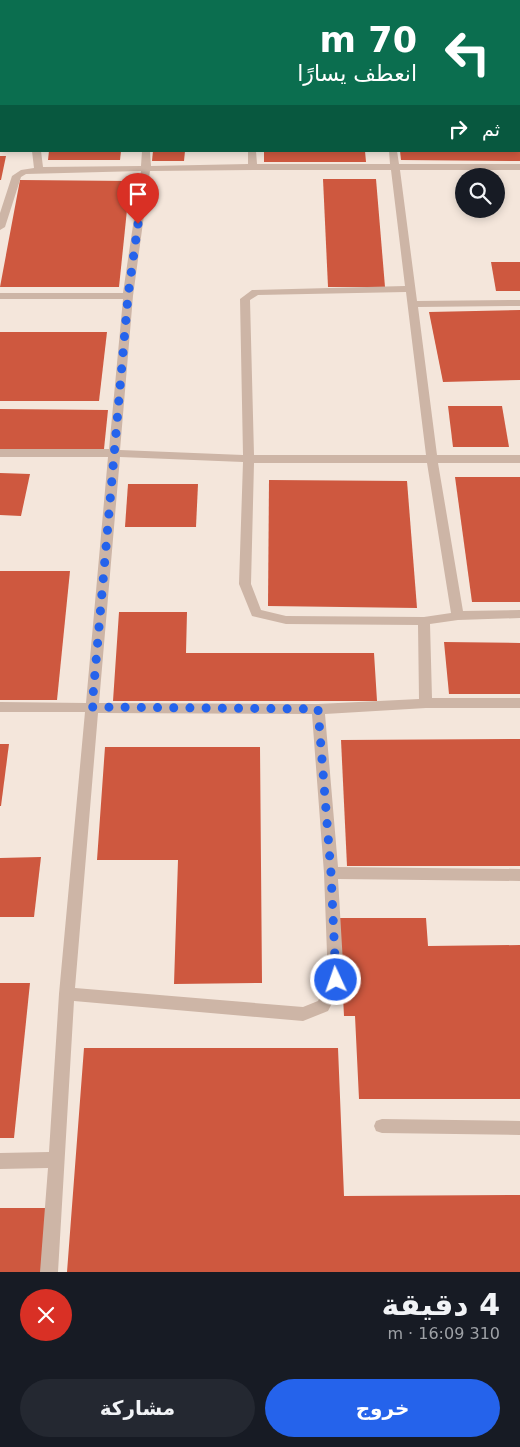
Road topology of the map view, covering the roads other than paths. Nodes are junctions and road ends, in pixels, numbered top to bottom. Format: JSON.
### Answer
{"nodes":[{"id":1,"x":36,"y":152,"type":"edge"},
{"id":2,"x":146,"y":152,"type":"edge"},
{"id":3,"x":252,"y":152,"type":"edge"},
{"id":4,"x":393,"y":152,"type":"edge"},
{"id":5,"x":253,"y":167,"type":"junction"},
{"id":6,"x":396,"y":167,"type":"junction"},
{"id":7,"x":520,"y":167,"type":"edge"},
{"id":8,"x":39,"y":170,"type":"junction"},
{"id":9,"x":146,"y":170,"type":"junction"},
{"id":10,"x":0,"y":226,"type":"edge"},
{"id":11,"x":409,"y":289,"type":"junction"},
{"id":12,"x":0,"y":296,"type":"edge"},
{"id":13,"x":128,"y":296,"type":"junction"},
{"id":14,"x":520,"y":303,"type":"edge"},
{"id":15,"x":411,"y":304,"type":"junction"},
{"id":16,"x":115,"y":453,"type":"junction"},
{"id":17,"x":0,"y":454,"type":"edge"},
{"id":18,"x":249,"y":459,"type":"junction"},
{"id":19,"x":432,"y":460,"type":"junction"},
{"id":20,"x":520,"y":460,"type":"edge"},
{"id":21,"x":520,"y":614,"type":"edge"},
{"id":22,"x":458,"y":616,"type":"junction"},
{"id":23,"x":424,"y":621,"type":"junction"},
{"id":24,"x":520,"y":702,"type":"edge"},
{"id":25,"x":426,"y":703,"type":"junction"},
{"id":26,"x":0,"y":707,"type":"edge"},
{"id":27,"x":92,"y":707,"type":"junction"},
{"id":28,"x":318,"y":709,"type":"junction"},
{"id":29,"x":331,"y":873,"type":"junction"},
{"id":30,"x":520,"y":875,"type":"edge"},
{"id":31,"x":67,"y":994,"type":"junction"},
{"id":32,"x":382,"y":1126,"type":"dead end"},
{"id":33,"x":520,"y":1128,"type":"edge"},
{"id":34,"x":56,"y":1160,"type":"junction"},
{"id":35,"x":0,"y":1161,"type":"edge"},
{"id":36,"x":49,"y":1272,"type":"edge"}],
"edges":[{"from":1,"to":8,"type":"street"},
{"from":2,"to":9,"type":"street"},
{"from":3,"to":5,"type":"street"},
{"from":4,"to":6,"type":"street"},
{"from":5,"to":6,"type":"street"},
{"from":5,"to":9,"type":"street"},
{"from":6,"to":7,"type":"street"},
{"from":6,"to":11,"type":"street"},
{"from":8,"to":9,"type":"street"},
{"from":8,"to":10,"type":"street"},
{"from":9,"to":13,"type":"street"},
{"from":11,"to":15,"type":"street"},
{"from":11,"to":18,"type":"street"},
{"from":12,"to":13,"type":"street"},
{"from":13,"to":16,"type":"street"},
{"from":14,"to":15,"type":"street"},
{"from":15,"to":19,"type":"street"},
{"from":16,"to":17,"type":"street"},
{"from":16,"to":18,"type":"street"},
{"from":16,"to":27,"type":"street"},
{"from":18,"to":19,"type":"street"},
{"from":18,"to":23,"type":"street"},
{"from":19,"to":20,"type":"street"},
{"from":19,"to":22,"type":"street"},
{"from":21,"to":22,"type":"street"},
{"from":22,"to":23,"type":"street"},
{"from":23,"to":25,"type":"street"},
{"from":24,"to":25,"type":"street"},
{"from":25,"to":28,"type":"street"},
{"from":26,"to":27,"type":"street"},
{"from":27,"to":28,"type":"street"},
{"from":27,"to":31,"type":"street"},
{"from":28,"to":29,"type":"street"},
{"from":29,"to":30,"type":"street"},
{"from":29,"to":31,"type":"street"},
{"from":31,"to":34,"type":"street"},
{"from":32,"to":33,"type":"street"},
{"from":34,"to":35,"type":"street"},
{"from":34,"to":36,"type":"street"}]}
